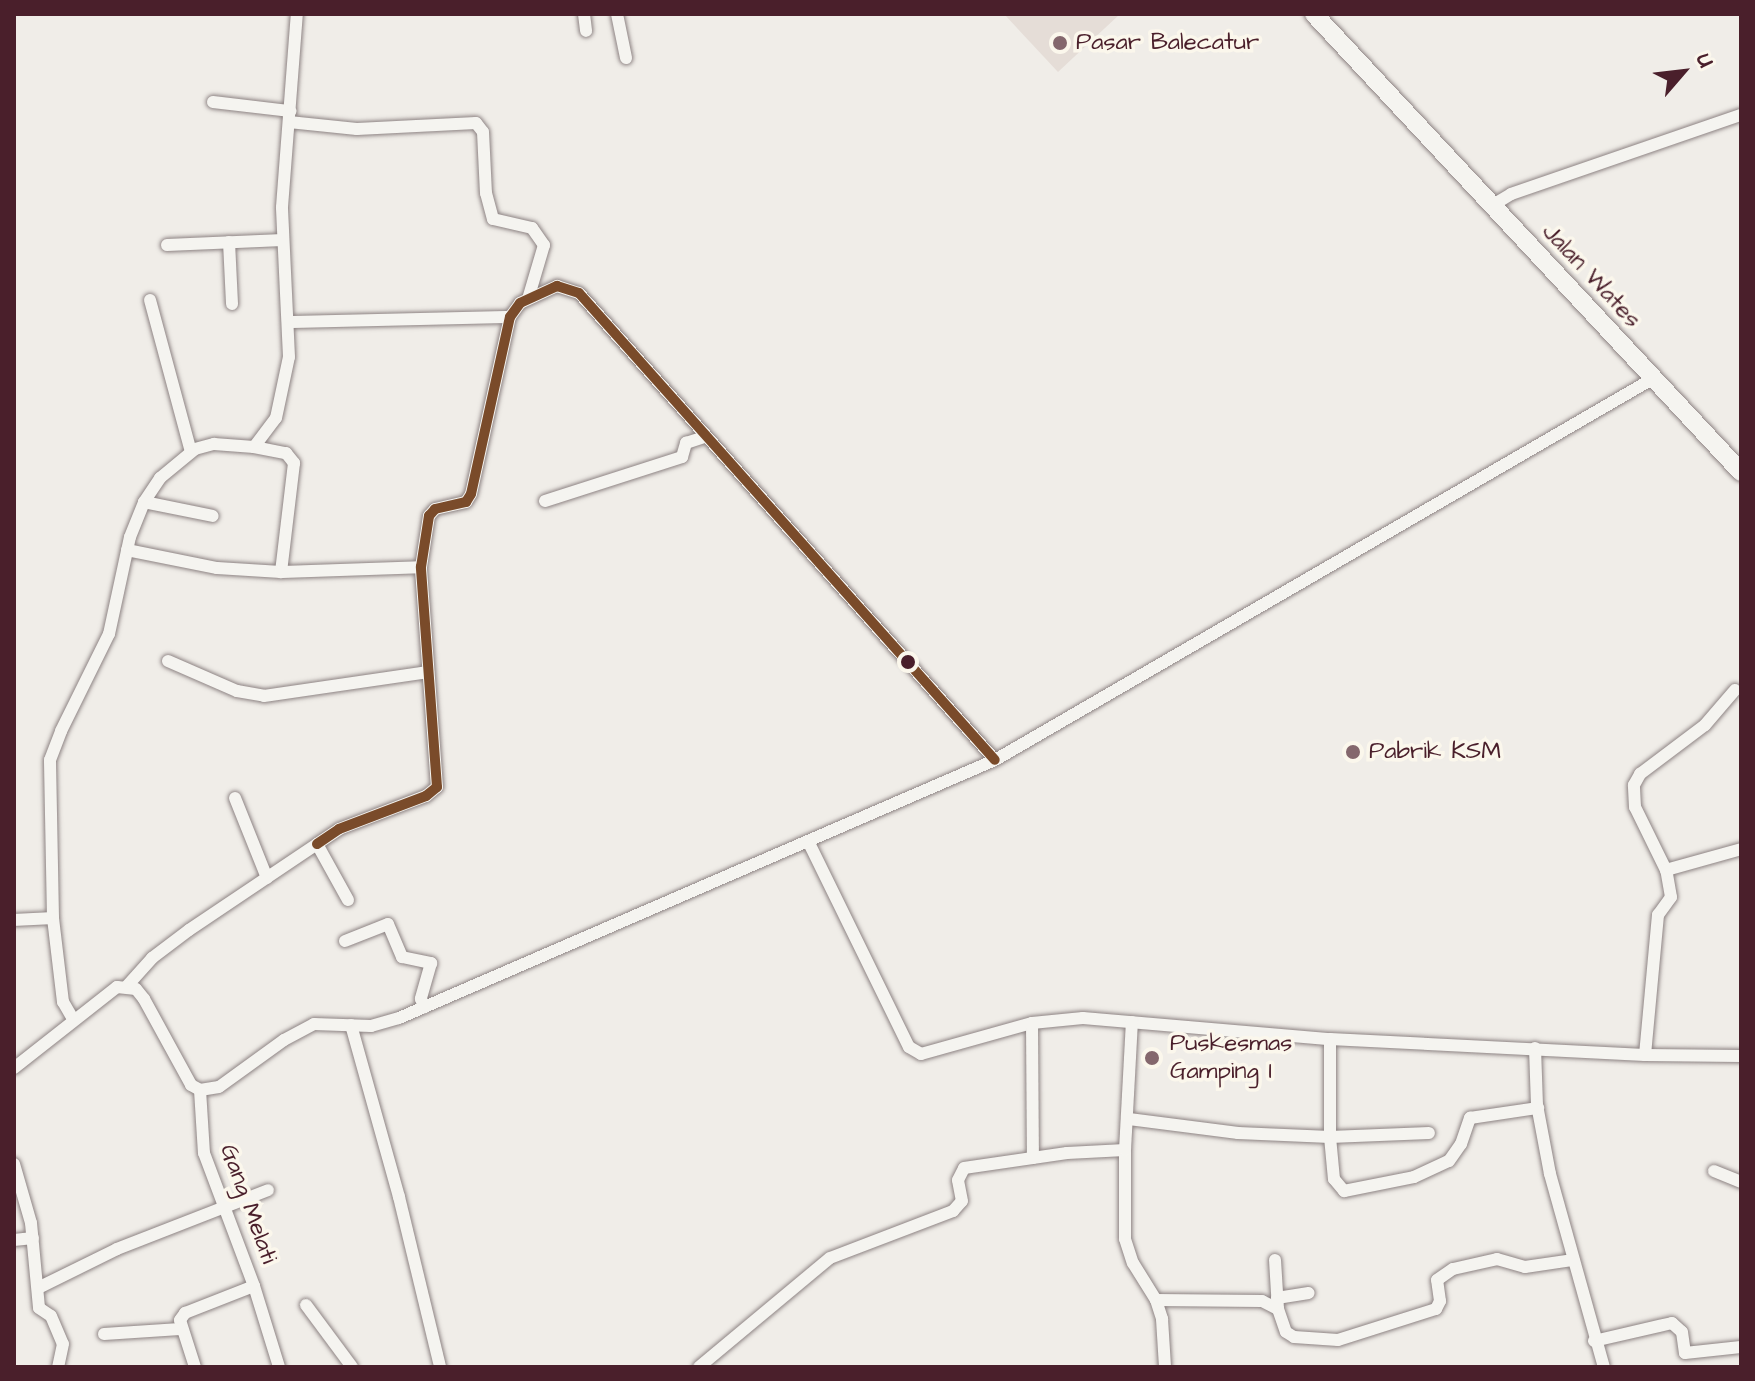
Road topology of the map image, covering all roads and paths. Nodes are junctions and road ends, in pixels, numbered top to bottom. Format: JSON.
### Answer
{"nodes":[{"id":1,"x":297,"y":14,"type":"edge"},
{"id":2,"x":584,"y":14,"type":"edge"},
{"id":3,"x":617,"y":14,"type":"edge"},
{"id":4,"x":1314,"y":14,"type":"edge"},
{"id":5,"x":586,"y":31,"type":"dead end"},
{"id":6,"x":626,"y":58,"type":"dead end"},
{"id":7,"x":213,"y":102,"type":"dead end"},
{"id":8,"x":1741,"y":115,"type":"edge"},
{"id":9,"x":289,"y":117,"type":"junction"},
{"id":10,"x":1493,"y":205,"type":"junction"},
{"id":11,"x":283,"y":240,"type":"junction"},
{"id":12,"x":229,"y":242,"type":"junction"},
{"id":13,"x":167,"y":245,"type":"dead end"},
{"id":14,"x":528,"y":299,"type":"junction"},
{"id":15,"x":150,"y":300,"type":"dead end"},
{"id":16,"x":232,"y":304,"type":"dead end"},
{"id":17,"x":510,"y":317,"type":"junction"},
{"id":18,"x":288,"y":322,"type":"junction"},
{"id":19,"x":1654,"y":378,"type":"junction"},
{"id":20,"x":704,"y":437,"type":"junction"},
{"id":21,"x":254,"y":447,"type":"junction"},
{"id":22,"x":191,"y":452,"type":"junction"},
{"id":23,"x":1741,"y":472,"type":"edge"},
{"id":24,"x":545,"y":501,"type":"dead end"},
{"id":25,"x":144,"y":502,"type":"junction"},
{"id":26,"x":213,"y":516,"type":"dead end"},
{"id":27,"x":127,"y":550,"type":"junction"},
{"id":28,"x":421,"y":567,"type":"junction"},
{"id":29,"x":281,"y":572,"type":"junction"},
{"id":30,"x":168,"y":661,"type":"dead end"},
{"id":31,"x":428,"y":672,"type":"junction"},
{"id":32,"x":1735,"y":690,"type":"dead end"},
{"id":33,"x":995,"y":760,"type":"junction"},
{"id":34,"x":235,"y":798,"type":"dead end"},
{"id":35,"x":809,"y":843,"type":"junction"},
{"id":36,"x":317,"y":844,"type":"junction"},
{"id":37,"x":1741,"y":849,"type":"edge"},
{"id":38,"x":1666,"y":870,"type":"junction"},
{"id":39,"x":267,"y":878,"type":"junction"},
{"id":40,"x":348,"y":900,"type":"dead end"},
{"id":41,"x":53,"y":918,"type":"junction"},
{"id":42,"x":14,"y":920,"type":"edge"},
{"id":43,"x":345,"y":941,"type":"dead end"},
{"id":44,"x":127,"y":986,"type":"junction"},
{"id":45,"x":428,"y":1006,"type":"junction"},
{"id":46,"x":73,"y":1019,"type":"junction"},
{"id":47,"x":1132,"y":1022,"type":"junction"},
{"id":48,"x":1032,"y":1023,"type":"junction"},
{"id":49,"x":351,"y":1025,"type":"junction"},
{"id":50,"x":1330,"y":1039,"type":"junction"},
{"id":51,"x":1535,"y":1048,"type":"junction"},
{"id":52,"x":1645,"y":1055,"type":"junction"},
{"id":53,"x":1741,"y":1056,"type":"edge"},
{"id":54,"x":14,"y":1068,"type":"edge"},
{"id":55,"x":200,"y":1090,"type":"junction"},
{"id":56,"x":1538,"y":1108,"type":"junction"},
{"id":57,"x":1129,"y":1119,"type":"junction"},
{"id":58,"x":1429,"y":1133,"type":"dead end"},
{"id":59,"x":1330,"y":1137,"type":"junction"},
{"id":60,"x":1125,"y":1150,"type":"junction"},
{"id":61,"x":1033,"y":1158,"type":"junction"},
{"id":62,"x":14,"y":1164,"type":"edge"},
{"id":63,"x":1714,"y":1171,"type":"dead end"},
{"id":64,"x":1741,"y":1182,"type":"edge"},
{"id":65,"x":18,"y":1188,"type":"edge"},
{"id":66,"x":268,"y":1190,"type":"dead end"},
{"id":67,"x":225,"y":1206,"type":"junction"},
{"id":68,"x":33,"y":1238,"type":"junction"},
{"id":69,"x":14,"y":1240,"type":"edge"},
{"id":70,"x":1275,"y":1260,"type":"dead end"},
{"id":71,"x":1573,"y":1260,"type":"junction"},
{"id":72,"x":254,"y":1286,"type":"junction"},
{"id":73,"x":38,"y":1288,"type":"junction"},
{"id":74,"x":1309,"y":1293,"type":"dead end"},
{"id":75,"x":1156,"y":1300,"type":"junction"},
{"id":76,"x":1278,"y":1303,"type":"junction"},
{"id":77,"x":306,"y":1305,"type":"dead end"},
{"id":78,"x":180,"y":1329,"type":"junction"},
{"id":79,"x":104,"y":1334,"type":"dead end"},
{"id":80,"x":1594,"y":1341,"type":"junction"},
{"id":81,"x":1741,"y":1347,"type":"edge"},
{"id":82,"x":1686,"y":1360,"type":"edge"},
{"id":83,"x":58,"y":1367,"type":"edge"},
{"id":84,"x":195,"y":1367,"type":"edge"},
{"id":85,"x":279,"y":1367,"type":"edge"},
{"id":86,"x":352,"y":1367,"type":"edge"},
{"id":87,"x":440,"y":1367,"type":"edge"},
{"id":88,"x":699,"y":1367,"type":"edge"},
{"id":89,"x":1165,"y":1367,"type":"edge"},
{"id":90,"x":1604,"y":1367,"type":"edge"}],
"edges":[{"from":1,"to":9,"type":"street"},
{"from":2,"to":5,"type":"street"},
{"from":3,"to":6,"type":"street"},
{"from":4,"to":10,"type":"highway","name":"Jalan Wates"},
{"from":7,"to":9,"type":"street"},
{"from":8,"to":10,"type":"street"},
{"from":9,"to":11,"type":"street"},
{"from":9,"to":14,"type":"street"},
{"from":10,"to":19,"type":"highway","name":"Jalan Wates"},
{"from":11,"to":12,"type":"street"},
{"from":11,"to":18,"type":"street"},
{"from":12,"to":13,"type":"street"},
{"from":12,"to":16,"type":"street"},
{"from":14,"to":17,"type":"street"},
{"from":14,"to":20,"type":"street"},
{"from":15,"to":22,"type":"street"},
{"from":17,"to":18,"type":"street"},
{"from":17,"to":28,"type":"street"},
{"from":18,"to":21,"type":"street"},
{"from":19,"to":23,"type":"highway","name":"Jalan Wates"},
{"from":19,"to":33,"type":"street"},
{"from":20,"to":24,"type":"street"},
{"from":20,"to":33,"type":"street"},
{"from":21,"to":22,"type":"street"},
{"from":21,"to":29,"type":"street"},
{"from":22,"to":25,"type":"street"},
{"from":25,"to":26,"type":"street"},
{"from":25,"to":27,"type":"street"},
{"from":27,"to":29,"type":"street"},
{"from":27,"to":41,"type":"street"},
{"from":28,"to":29,"type":"street"},
{"from":28,"to":31,"type":"street"},
{"from":30,"to":31,"type":"street"},
{"from":31,"to":36,"type":"street"},
{"from":32,"to":38,"type":"street"},
{"from":33,"to":35,"type":"street"},
{"from":34,"to":39,"type":"street"},
{"from":35,"to":45,"type":"street"},
{"from":35,"to":48,"type":"street"},
{"from":36,"to":39,"type":"street"},
{"from":36,"to":40,"type":"street"},
{"from":37,"to":38,"type":"street"},
{"from":38,"to":52,"type":"street"},
{"from":39,"to":44,"type":"street"},
{"from":41,"to":42,"type":"street"},
{"from":41,"to":46,"type":"street"},
{"from":43,"to":45,"type":"street"},
{"from":44,"to":46,"type":"street"},
{"from":44,"to":55,"type":"street"},
{"from":45,"to":49,"type":"street"},
{"from":46,"to":54,"type":"street"},
{"from":47,"to":48,"type":"street"},
{"from":47,"to":50,"type":"street"},
{"from":47,"to":57,"type":"street"},
{"from":48,"to":61,"type":"street"},
{"from":49,"to":55,"type":"street"},
{"from":49,"to":87,"type":"street"},
{"from":50,"to":51,"type":"street"},
{"from":50,"to":59,"type":"street"},
{"from":51,"to":52,"type":"street"},
{"from":51,"to":56,"type":"street"},
{"from":52,"to":53,"type":"street"},
{"from":55,"to":67,"type":"street","name":"Gang Melati"},
{"from":56,"to":59,"type":"street"},
{"from":56,"to":71,"type":"street"},
{"from":57,"to":59,"type":"street"},
{"from":57,"to":60,"type":"street"},
{"from":58,"to":59,"type":"street"},
{"from":60,"to":61,"type":"street"},
{"from":60,"to":75,"type":"street"},
{"from":61,"to":88,"type":"street"},
{"from":62,"to":65,"type":"street"},
{"from":63,"to":64,"type":"street"},
{"from":65,"to":68,"type":"street"},
{"from":66,"to":67,"type":"street"},
{"from":67,"to":72,"type":"street","name":"Gang Melati"},
{"from":67,"to":73,"type":"street"},
{"from":68,"to":69,"type":"street"},
{"from":68,"to":73,"type":"street"},
{"from":70,"to":76,"type":"street"},
{"from":71,"to":76,"type":"street"},
{"from":71,"to":80,"type":"street"},
{"from":72,"to":78,"type":"street"},
{"from":72,"to":85,"type":"street","name":"Gang Melati"},
{"from":73,"to":83,"type":"street"},
{"from":74,"to":76,"type":"street"},
{"from":75,"to":76,"type":"street"},
{"from":75,"to":89,"type":"street"},
{"from":77,"to":86,"type":"street"},
{"from":78,"to":79,"type":"street"},
{"from":78,"to":84,"type":"street"},
{"from":80,"to":82,"type":"street"},
{"from":80,"to":90,"type":"street"},
{"from":81,"to":82,"type":"street"}]}
